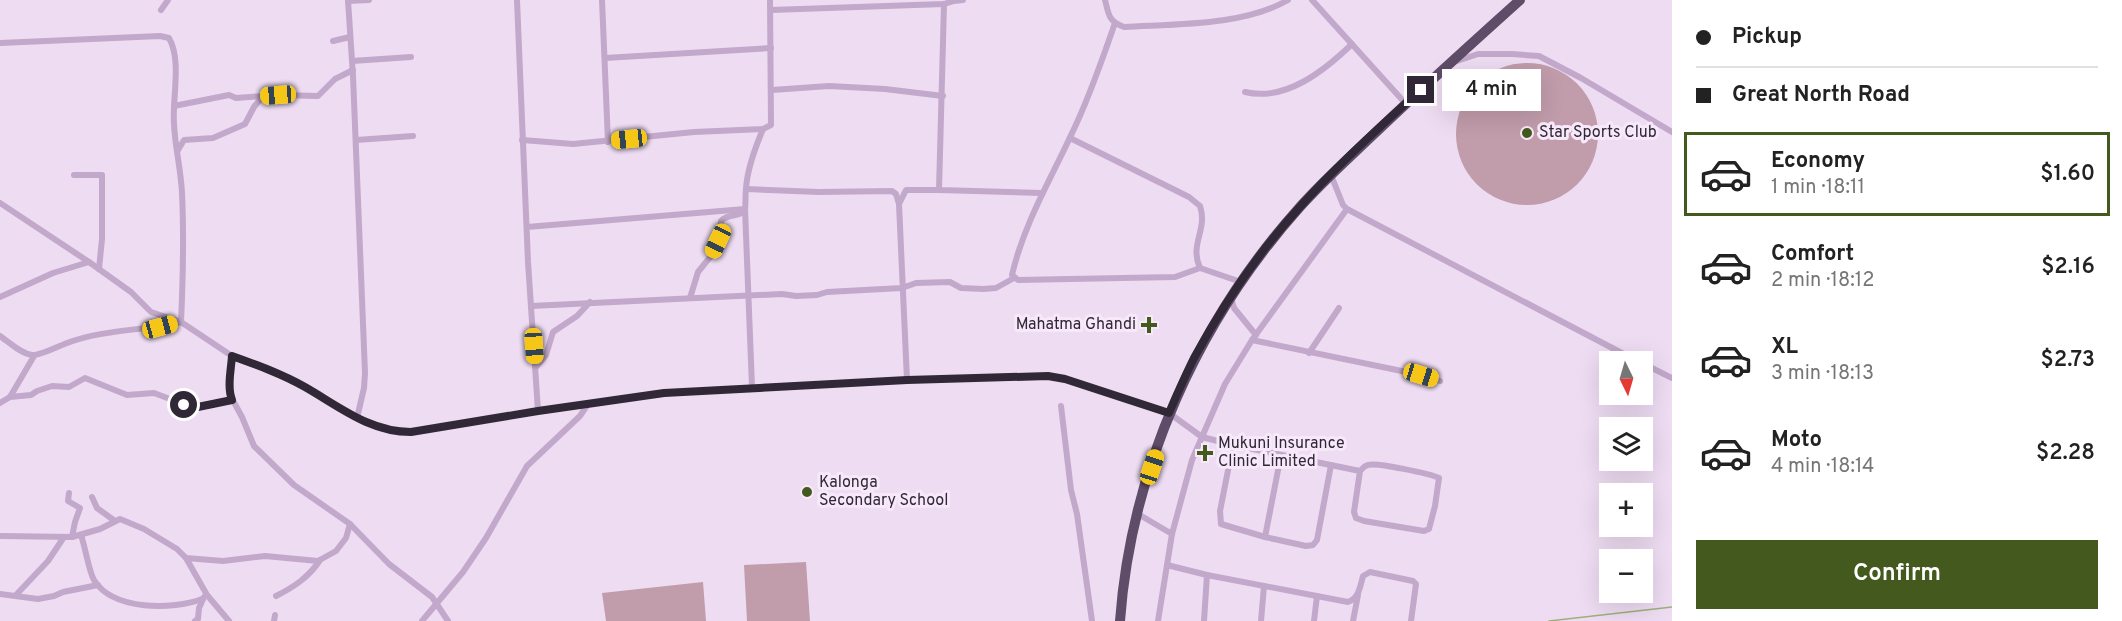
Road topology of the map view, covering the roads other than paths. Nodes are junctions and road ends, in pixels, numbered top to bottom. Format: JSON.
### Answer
{"nodes":[{"id":1,"x":168,"y":0,"type":"edge"},
{"id":2,"x":348,"y":0,"type":"edge"},
{"id":3,"x":369,"y":0,"type":"edge"},
{"id":4,"x":517,"y":0,"type":"edge"},
{"id":5,"x":602,"y":0,"type":"edge"},
{"id":6,"x":770,"y":0,"type":"edge"},
{"id":7,"x":823,"y":0,"type":"edge"},
{"id":8,"x":963,"y":0,"type":"edge"},
{"id":9,"x":1105,"y":0,"type":"edge"},
{"id":10,"x":1288,"y":0,"type":"edge"},
{"id":11,"x":1312,"y":0,"type":"edge"},
{"id":12,"x":1520,"y":0,"type":"edge"},
{"id":13,"x":944,"y":4,"type":"junction"},
{"id":14,"x":818,"y":9,"type":"junction"},
{"id":15,"x":161,"y":10,"type":"dead end"},
{"id":16,"x":771,"y":10,"type":"junction"},
{"id":17,"x":1115,"y":23,"type":"junction"},
{"id":18,"x":350,"y":37,"type":"junction"},
{"id":19,"x":333,"y":41,"type":"dead end"},
{"id":20,"x":0,"y":43,"type":"edge"},
{"id":21,"x":1352,"y":44,"type":"junction"},
{"id":22,"x":771,"y":48,"type":"junction"},
{"id":23,"x":411,"y":57,"type":"dead end"},
{"id":24,"x":604,"y":58,"type":"junction"},
{"id":25,"x":352,"y":61,"type":"junction"},
{"id":26,"x":1452,"y":63,"type":"junction"},
{"id":27,"x":353,"y":70,"type":"junction"},
{"id":28,"x":772,"y":90,"type":"junction"},
{"id":29,"x":1245,"y":92,"type":"dead end"},
{"id":30,"x":263,"y":96,"type":"junction"},
{"id":31,"x":943,"y":96,"type":"junction"},
{"id":32,"x":1406,"y":104,"type":"junction"},
{"id":33,"x":174,"y":106,"type":"junction"},
{"id":34,"x":763,"y":129,"type":"junction"},
{"id":35,"x":1672,"y":132,"type":"edge"},
{"id":36,"x":412,"y":136,"type":"dead end"},
{"id":37,"x":1070,"y":138,"type":"junction"},
{"id":38,"x":356,"y":140,"type":"junction"},
{"id":39,"x":522,"y":140,"type":"junction"},
{"id":40,"x":608,"y":142,"type":"junction"},
{"id":41,"x":178,"y":150,"type":"junction"},
{"id":42,"x":74,"y":175,"type":"dead end"},
{"id":43,"x":1331,"y":175,"type":"junction"},
{"id":44,"x":746,"y":189,"type":"junction"},
{"id":45,"x":939,"y":189,"type":"junction"},
{"id":46,"x":906,"y":190,"type":"junction"},
{"id":47,"x":894,"y":191,"type":"junction"},
{"id":48,"x":1041,"y":193,"type":"junction"},
{"id":49,"x":0,"y":203,"type":"edge"},
{"id":50,"x":899,"y":204,"type":"junction"},
{"id":51,"x":746,"y":209,"type":"junction"},
{"id":52,"x":1347,"y":209,"type":"junction"},
{"id":53,"x":527,"y":227,"type":"junction"},
{"id":54,"x":89,"y":262,"type":"junction"},
{"id":55,"x":1200,"y":268,"type":"junction"},
{"id":56,"x":99,"y":269,"type":"junction"},
{"id":57,"x":1014,"y":278,"type":"junction"},
{"id":58,"x":1241,"y":282,"type":"junction"},
{"id":59,"x":902,"y":288,"type":"junction"},
{"id":60,"x":749,"y":295,"type":"junction"},
{"id":61,"x":0,"y":297,"type":"edge"},
{"id":62,"x":1231,"y":297,"type":"junction"},
{"id":63,"x":690,"y":298,"type":"junction"},
{"id":64,"x":590,"y":302,"type":"junction"},
{"id":65,"x":531,"y":306,"type":"junction"},
{"id":66,"x":1339,"y":308,"type":"dead end"},
{"id":67,"x":181,"y":322,"type":"junction"},
{"id":68,"x":0,"y":336,"type":"edge"},
{"id":69,"x":1254,"y":337,"type":"junction"},
{"id":70,"x":1620,"y":351,"type":"edge"},
{"id":71,"x":1309,"y":353,"type":"junction"},
{"id":72,"x":34,"y":356,"type":"junction"},
{"id":73,"x":232,"y":356,"type":"junction"},
{"id":74,"x":536,"y":367,"type":"junction"},
{"id":75,"x":1653,"y":368,"type":"edge"},
{"id":76,"x":1672,"y":378,"type":"edge"},
{"id":77,"x":907,"y":380,"type":"junction"},
{"id":78,"x":1440,"y":381,"type":"dead end"},
{"id":79,"x":752,"y":387,"type":"junction"},
{"id":80,"x":10,"y":397,"type":"junction"},
{"id":81,"x":232,"y":400,"type":"junction"},
{"id":82,"x":0,"y":404,"type":"edge"},
{"id":83,"x":589,"y":404,"type":"junction"},
{"id":84,"x":1061,"y":406,"type":"dead end"},
{"id":85,"x":538,"y":411,"type":"junction"},
{"id":86,"x":1169,"y":413,"type":"junction"},
{"id":87,"x":357,"y":418,"type":"junction"},
{"id":88,"x":1202,"y":437,"type":"junction"},
{"id":89,"x":1233,"y":446,"type":"junction"},
{"id":90,"x":1281,"y":454,"type":"junction"},
{"id":91,"x":1330,"y":465,"type":"junction"},
{"id":92,"x":1360,"y":471,"type":"junction"},
{"id":93,"x":69,"y":493,"type":"dead end"},
{"id":94,"x":92,"y":497,"type":"dead end"},
{"id":95,"x":94,"y":505,"type":"junction"},
{"id":96,"x":80,"y":508,"type":"junction"},
{"id":97,"x":1138,"y":514,"type":"junction"},
{"id":98,"x":115,"y":521,"type":"junction"},
{"id":99,"x":351,"y":524,"type":"junction"},
{"id":100,"x":1172,"y":534,"type":"junction"},
{"id":101,"x":81,"y":535,"type":"junction"},
{"id":102,"x":0,"y":536,"type":"edge"},
{"id":103,"x":64,"y":537,"type":"junction"},
{"id":104,"x":72,"y":537,"type":"junction"},
{"id":105,"x":1265,"y":537,"type":"junction"},
{"id":106,"x":186,"y":558,"type":"junction"},
{"id":107,"x":321,"y":560,"type":"junction"},
{"id":108,"x":1167,"y":565,"type":"junction"},
{"id":109,"x":1208,"y":575,"type":"junction"},
{"id":110,"x":98,"y":585,"type":"junction"},
{"id":111,"x":1264,"y":586,"type":"junction"},
{"id":112,"x":0,"y":594,"type":"edge"},
{"id":113,"x":16,"y":595,"type":"junction"},
{"id":114,"x":1358,"y":595,"type":"junction"},
{"id":115,"x":276,"y":596,"type":"dead end"},
{"id":116,"x":1317,"y":596,"type":"junction"},
{"id":117,"x":204,"y":597,"type":"junction"},
{"id":118,"x":437,"y":604,"type":"junction"},
{"id":119,"x":195,"y":621,"type":"edge"},
{"id":120,"x":229,"y":621,"type":"edge"},
{"id":121,"x":422,"y":621,"type":"edge"},
{"id":122,"x":448,"y":621,"type":"edge"},
{"id":123,"x":1092,"y":621,"type":"edge"},
{"id":124,"x":1120,"y":621,"type":"edge"},
{"id":125,"x":1158,"y":621,"type":"edge"},
{"id":126,"x":1204,"y":621,"type":"edge"},
{"id":127,"x":1261,"y":621,"type":"edge"},
{"id":128,"x":1314,"y":621,"type":"edge"},
{"id":129,"x":1353,"y":621,"type":"edge"},
{"id":130,"x":1411,"y":621,"type":"edge"}],
"edges":[{"from":1,"to":15,"type":"street"},
{"from":2,"to":3,"type":"street"},
{"from":2,"to":18,"type":"street"},
{"from":4,"to":39,"type":"street"},
{"from":5,"to":24,"type":"street"},
{"from":6,"to":16,"type":"street"},
{"from":7,"to":14,"type":"street"},
{"from":8,"to":13,"type":"street"},
{"from":9,"to":17,"type":"street"},
{"from":10,"to":17,"type":"street"},
{"from":11,"to":21,"type":"street"},
{"from":12,"to":26,"type":"highway"},
{"from":13,"to":14,"type":"street"},
{"from":13,"to":31,"type":"street"},
{"from":14,"to":16,"type":"street"},
{"from":16,"to":22,"type":"street"},
{"from":17,"to":37,"type":"street"},
{"from":18,"to":19,"type":"street"},
{"from":18,"to":25,"type":"street"},
{"from":20,"to":33,"type":"street"},
{"from":21,"to":29,"type":"street"},
{"from":21,"to":32,"type":"street"},
{"from":22,"to":24,"type":"street"},
{"from":22,"to":28,"type":"street"},
{"from":23,"to":25,"type":"street"},
{"from":24,"to":40,"type":"street"},
{"from":25,"to":27,"type":"street"},
{"from":26,"to":32,"type":"highway"},
{"from":26,"to":35,"type":"street"},
{"from":27,"to":30,"type":"street"},
{"from":27,"to":38,"type":"street"},
{"from":28,"to":31,"type":"street"},
{"from":28,"to":34,"type":"street"},
{"from":30,"to":33,"type":"street"},
{"from":30,"to":41,"type":"street"},
{"from":31,"to":45,"type":"street"},
{"from":32,"to":43,"type":"highway"},
{"from":33,"to":41,"type":"street"},
{"from":34,"to":40,"type":"street"},
{"from":34,"to":44,"type":"street"},
{"from":36,"to":38,"type":"street"},
{"from":37,"to":48,"type":"street"},
{"from":37,"to":55,"type":"street"},
{"from":38,"to":87,"type":"street"},
{"from":39,"to":40,"type":"street"},
{"from":39,"to":53,"type":"street"},
{"from":41,"to":67,"type":"street"},
{"from":42,"to":56,"type":"street"},
{"from":43,"to":52,"type":"street"},
{"from":43,"to":58,"type":"highway"},
{"from":44,"to":47,"type":"street"},
{"from":44,"to":51,"type":"street"},
{"from":45,"to":46,"type":"street"},
{"from":45,"to":48,"type":"street"},
{"from":46,"to":47,"type":"street"},
{"from":46,"to":50,"type":"street"},
{"from":47,"to":50,"type":"street"},
{"from":48,"to":57,"type":"street"},
{"from":49,"to":54,"type":"street"},
{"from":50,"to":59,"type":"street"},
{"from":51,"to":53,"type":"street"},
{"from":51,"to":60,"type":"street"},
{"from":51,"to":63,"type":"street"},
{"from":52,"to":69,"type":"street"},
{"from":52,"to":70,"type":"street"},
{"from":53,"to":65,"type":"street"},
{"from":54,"to":56,"type":"street"},
{"from":54,"to":61,"type":"street"},
{"from":55,"to":57,"type":"street"},
{"from":55,"to":58,"type":"street"},
{"from":56,"to":67,"type":"street"},
{"from":57,"to":59,"type":"street"},
{"from":58,"to":62,"type":"highway"},
{"from":59,"to":60,"type":"street"},
{"from":59,"to":77,"type":"street"},
{"from":60,"to":63,"type":"street"},
{"from":60,"to":79,"type":"street"},
{"from":62,"to":69,"type":"street"},
{"from":62,"to":86,"type":"highway"},
{"from":63,"to":64,"type":"street"},
{"from":64,"to":65,"type":"street"},
{"from":64,"to":74,"type":"street"},
{"from":65,"to":74,"type":"street"},
{"from":66,"to":71,"type":"street"},
{"from":67,"to":72,"type":"street"},
{"from":67,"to":73,"type":"street"},
{"from":68,"to":72,"type":"street"},
{"from":69,"to":71,"type":"street"},
{"from":69,"to":88,"type":"street"},
{"from":71,"to":78,"type":"street"},
{"from":72,"to":80,"type":"street"},
{"from":73,"to":81,"type":"street"},
{"from":73,"to":87,"type":"street"},
{"from":74,"to":85,"type":"street"},
{"from":75,"to":76,"type":"street"},
{"from":77,"to":79,"type":"street"},
{"from":77,"to":86,"type":"street"},
{"from":79,"to":83,"type":"street"},
{"from":80,"to":81,"type":"street"},
{"from":80,"to":82,"type":"street"},
{"from":81,"to":99,"type":"street"},
{"from":83,"to":85,"type":"street"},
{"from":83,"to":118,"type":"street"},
{"from":84,"to":123,"type":"street"},
{"from":85,"to":87,"type":"street"},
{"from":86,"to":88,"type":"street"},
{"from":86,"to":97,"type":"highway"},
{"from":88,"to":89,"type":"street"},
{"from":88,"to":100,"type":"street"},
{"from":89,"to":90,"type":"street"},
{"from":89,"to":105,"type":"street"},
{"from":90,"to":91,"type":"street"},
{"from":90,"to":105,"type":"street"},
{"from":91,"to":92,"type":"street"},
{"from":91,"to":105,"type":"street"},
{"from":92,"to":92,"type":"street"},
{"from":93,"to":96,"type":"street"},
{"from":94,"to":95,"type":"street"},
{"from":95,"to":96,"type":"street"},
{"from":95,"to":98,"type":"street"},
{"from":96,"to":104,"type":"street"},
{"from":97,"to":100,"type":"street"},
{"from":97,"to":124,"type":"highway"},
{"from":98,"to":101,"type":"street"},
{"from":98,"to":106,"type":"street"},
{"from":99,"to":107,"type":"street"},
{"from":99,"to":118,"type":"street"},
{"from":100,"to":108,"type":"street"},
{"from":101,"to":104,"type":"street"},
{"from":101,"to":110,"type":"street"},
{"from":102,"to":103,"type":"street"},
{"from":103,"to":104,"type":"street"},
{"from":103,"to":113,"type":"street"},
{"from":106,"to":107,"type":"street"},
{"from":106,"to":117,"type":"street"},
{"from":107,"to":115,"type":"street"},
{"from":108,"to":109,"type":"street"},
{"from":108,"to":125,"type":"street"},
{"from":109,"to":111,"type":"street"},
{"from":109,"to":126,"type":"street"},
{"from":110,"to":113,"type":"street"},
{"from":110,"to":117,"type":"street"},
{"from":111,"to":116,"type":"street"},
{"from":111,"to":127,"type":"street"},
{"from":112,"to":113,"type":"street"},
{"from":114,"to":116,"type":"street"},
{"from":114,"to":129,"type":"street"},
{"from":114,"to":130,"type":"street"},
{"from":116,"to":128,"type":"street"},
{"from":117,"to":119,"type":"street"},
{"from":117,"to":120,"type":"street"},
{"from":118,"to":121,"type":"street"},
{"from":118,"to":122,"type":"street"}]}
